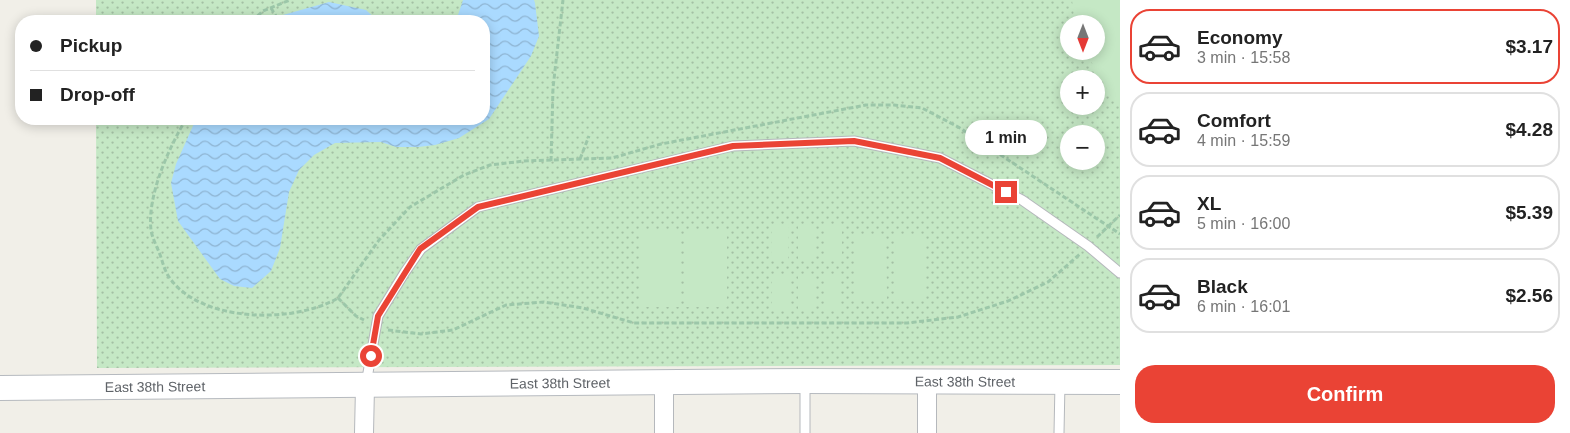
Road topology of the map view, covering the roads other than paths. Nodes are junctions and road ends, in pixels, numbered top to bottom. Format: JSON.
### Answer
{"nodes":[{"id":1,"x":1120,"y":273,"type":"edge"},
{"id":2,"x":805,"y":381,"type":"junction"},
{"id":3,"x":927,"y":381,"type":"junction"},
{"id":4,"x":1060,"y":381,"type":"junction"},
{"id":5,"x":664,"y":382,"type":"junction"},
{"id":6,"x":1120,"y":382,"type":"edge"},
{"id":7,"x":365,"y":387,"type":"junction"},
{"id":8,"x":0,"y":388,"type":"edge"},
{"id":9,"x":364,"y":433,"type":"edge"},
{"id":10,"x":664,"y":433,"type":"edge"},
{"id":11,"x":805,"y":433,"type":"edge"},
{"id":12,"x":927,"y":433,"type":"edge"},
{"id":13,"x":1059,"y":433,"type":"edge"}],
"edges":[{"from":1,"to":7,"type":"lane"},
{"from":2,"to":3,"type":"main road","name":"East 38th Street"},
{"from":2,"to":5,"type":"main road","name":"East 38th Street"},
{"from":2,"to":11,"type":"lane"},
{"from":3,"to":4,"type":"main road","name":"East 38th Street"},
{"from":3,"to":12,"type":"street"},
{"from":4,"to":6,"type":"main road","name":"East 38th Street"},
{"from":4,"to":13,"type":"lane"},
{"from":5,"to":7,"type":"main road","name":"East 38th Street"},
{"from":5,"to":10,"type":"street"},
{"from":7,"to":8,"type":"main road","name":"East 38th Street"},
{"from":7,"to":9,"type":"street"}]}
